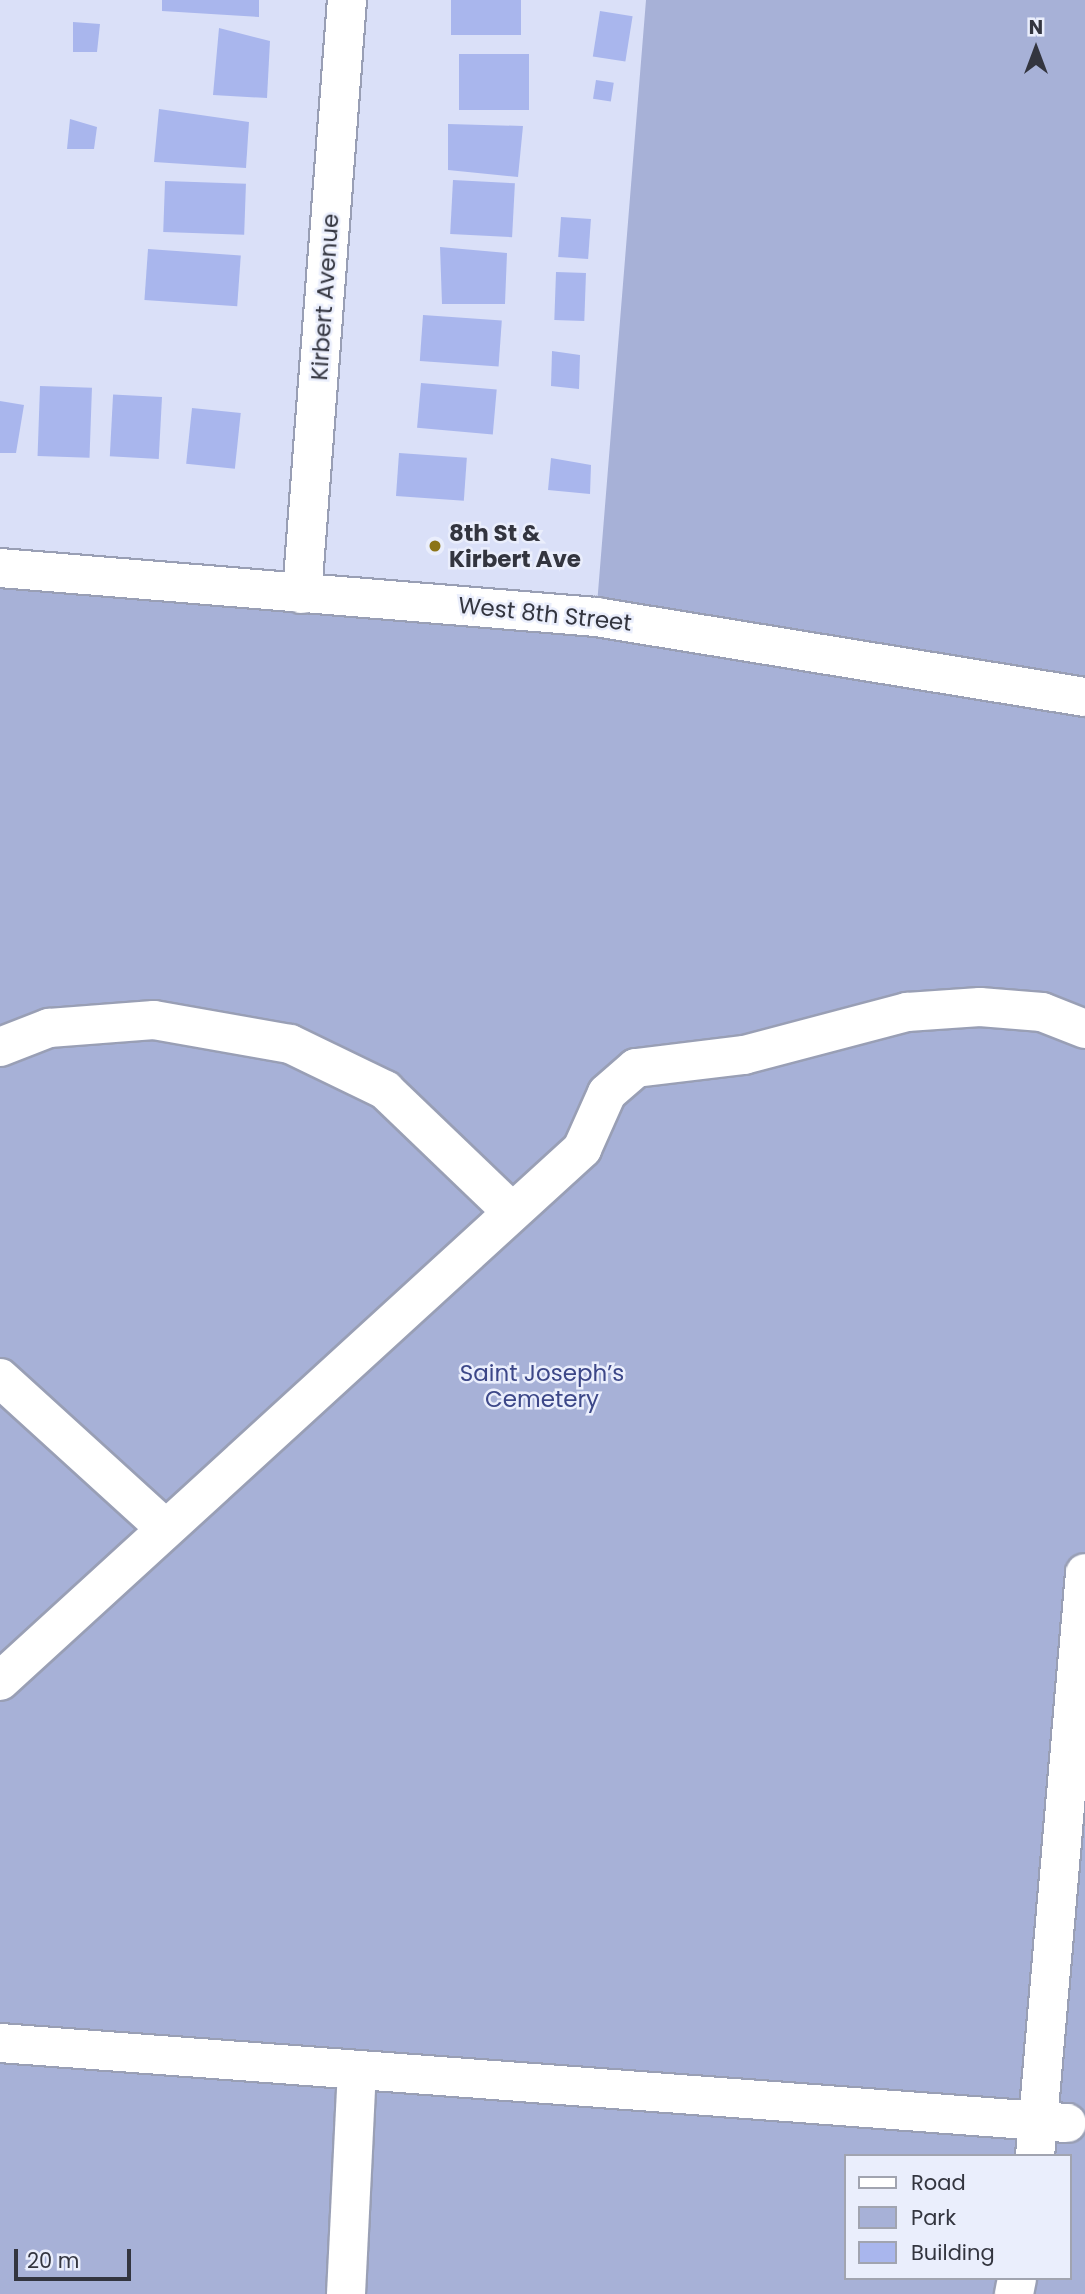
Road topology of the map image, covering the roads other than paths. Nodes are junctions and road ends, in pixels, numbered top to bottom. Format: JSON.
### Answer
{"nodes":[{"id":1,"x":347,"y":0,"type":"edge"},
{"id":2,"x":0,"y":568,"type":"edge"},
{"id":3,"x":302,"y":594,"type":"junction"},
{"id":4,"x":1085,"y":697,"type":"edge"},
{"id":5,"x":1085,"y":1029,"type":"edge"},
{"id":6,"x":0,"y":1047,"type":"edge"},
{"id":7,"x":512,"y":1212,"type":"junction"},
{"id":8,"x":0,"y":1378,"type":"edge"},
{"id":9,"x":166,"y":1530,"type":"junction"},
{"id":10,"x":1085,"y":1573,"type":"edge"},
{"id":11,"x":0,"y":1681,"type":"edge"},
{"id":12,"x":0,"y":2043,"type":"edge"},
{"id":13,"x":357,"y":2071,"type":"junction"},
{"id":14,"x":1047,"y":2134,"type":"edge"},
{"id":15,"x":346,"y":2294,"type":"edge"}],
"edges":[{"from":1,"to":3,"type":"street","name":"Kirbert Avenue"},
{"from":2,"to":3,"type":"street","name":"West 8th Street"},
{"from":3,"to":4,"type":"street","name":"West 8th Street"},
{"from":5,"to":7,"type":"street"},
{"from":6,"to":7,"type":"street"},
{"from":7,"to":9,"type":"street"},
{"from":8,"to":9,"type":"street"},
{"from":9,"to":11,"type":"street"},
{"from":10,"to":14,"type":"street"},
{"from":12,"to":13,"type":"street"},
{"from":13,"to":14,"type":"street"},
{"from":13,"to":15,"type":"street"}]}
